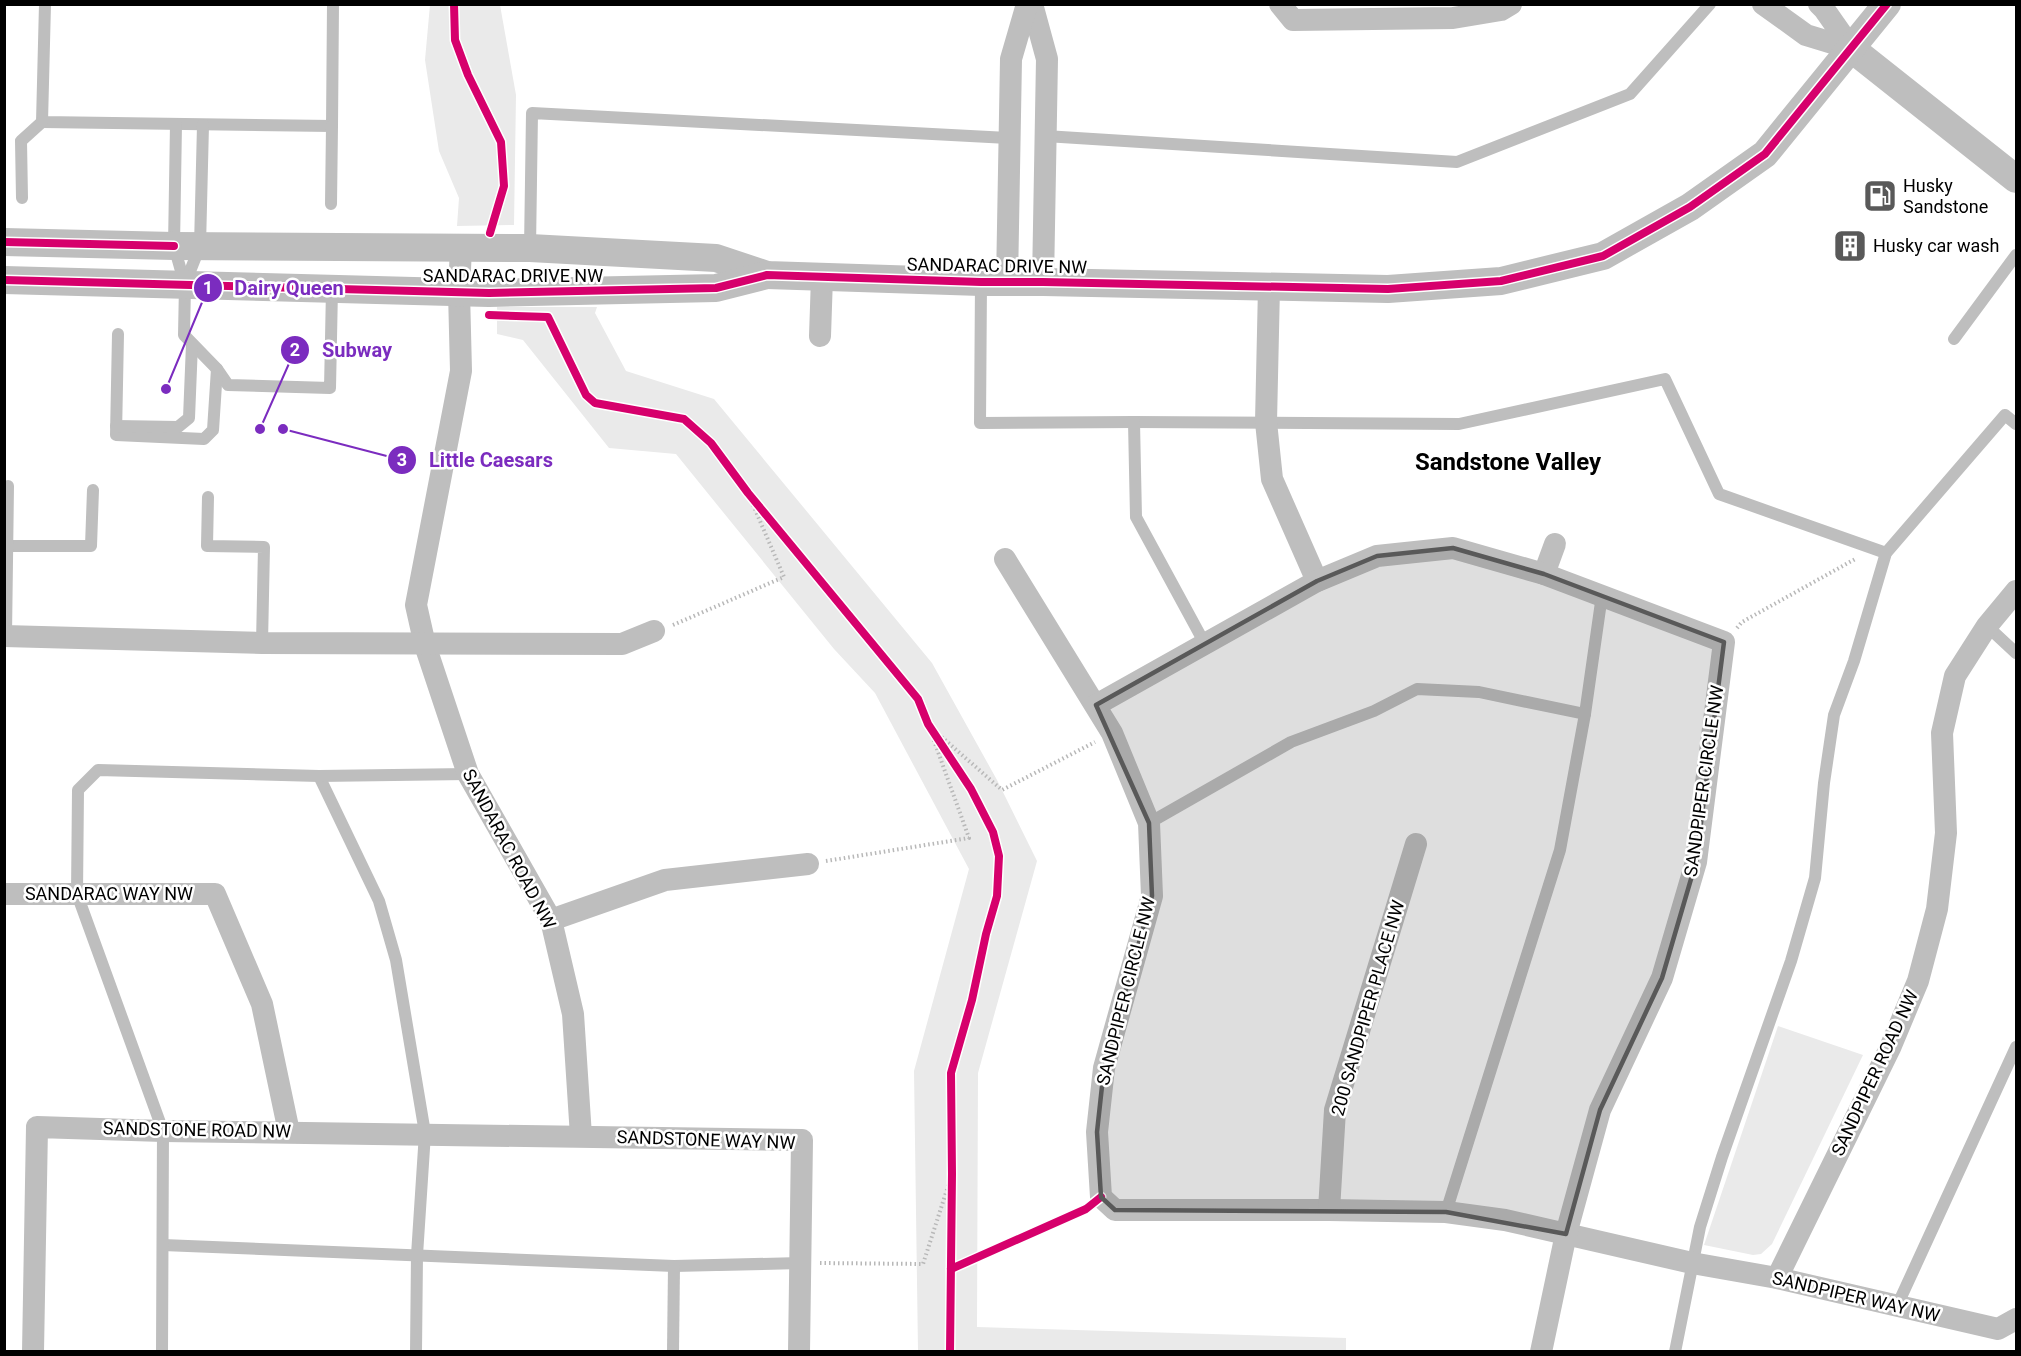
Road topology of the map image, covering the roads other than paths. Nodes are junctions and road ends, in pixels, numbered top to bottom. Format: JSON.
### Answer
{"nodes":[{"id":1,"x":45,"y":4,"type":"edge"},
{"id":2,"x":333,"y":4,"type":"edge"},
{"id":3,"x":1027,"y":4,"type":"edge"},
{"id":4,"x":1032,"y":4,"type":"edge"},
{"id":5,"x":1280,"y":4,"type":"edge"},
{"id":6,"x":1511,"y":4,"type":"edge"},
{"id":7,"x":1710,"y":4,"type":"edge"},
{"id":8,"x":1763,"y":4,"type":"edge"},
{"id":9,"x":1819,"y":4,"type":"edge"},
{"id":10,"x":1887,"y":4,"type":"edge"},
{"id":11,"x":1852,"y":49,"type":"junction"},
{"id":12,"x":42,"y":122,"type":"junction"},
{"id":13,"x":176,"y":124,"type":"junction"},
{"id":14,"x":203,"y":124,"type":"junction"},
{"id":15,"x":332,"y":126,"type":"junction"},
{"id":16,"x":1045,"y":136,"type":"junction"},
{"id":17,"x":1008,"y":138,"type":"junction"},
{"id":18,"x":2016,"y":179,"type":"edge"},
{"id":19,"x":22,"y":198,"type":"dead end"},
{"id":20,"x":330,"y":204,"type":"dead end"},
{"id":21,"x":4,"y":242,"type":"edge"},
{"id":22,"x":187,"y":246,"type":"junction"},
{"id":23,"x":461,"y":247,"type":"junction"},
{"id":24,"x":530,"y":248,"type":"junction"},
{"id":25,"x":2016,"y":255,"type":"edge"},
{"id":26,"x":766,"y":275,"type":"junction"},
{"id":27,"x":822,"y":277,"type":"junction"},
{"id":28,"x":4,"y":280,"type":"edge"},
{"id":29,"x":994,"y":282,"type":"junction"},
{"id":30,"x":1043,"y":282,"type":"junction"},
{"id":31,"x":185,"y":285,"type":"junction"},
{"id":32,"x":1269,"y":287,"type":"junction"},
{"id":33,"x":332,"y":289,"type":"junction"},
{"id":34,"x":459,"y":292,"type":"junction"},
{"id":35,"x":118,"y":334,"type":"dead end"},
{"id":36,"x":820,"y":336,"type":"dead end"},
{"id":37,"x":1954,"y":339,"type":"dead end"},
{"id":38,"x":192,"y":344,"type":"junction"},
{"id":39,"x":217,"y":369,"type":"junction"},
{"id":40,"x":1134,"y":422,"type":"junction"},
{"id":41,"x":1266,"y":422,"type":"junction"},
{"id":42,"x":2016,"y":424,"type":"edge"},
{"id":43,"x":116,"y":426,"type":"junction"},
{"id":44,"x":8,"y":486,"type":"dead end"},
{"id":45,"x":93,"y":490,"type":"dead end"},
{"id":46,"x":208,"y":497,"type":"dead end"},
{"id":47,"x":1555,"y":544,"type":"dead end"},
{"id":48,"x":7,"y":546,"type":"junction"},
{"id":49,"x":1886,"y":553,"type":"junction"},
{"id":50,"x":1005,"y":559,"type":"dead end"},
{"id":51,"x":1544,"y":574,"type":"junction"},
{"id":52,"x":1317,"y":581,"type":"junction"},
{"id":53,"x":2016,"y":591,"type":"edge"},
{"id":54,"x":1602,"y":594,"type":"junction"},
{"id":55,"x":1987,"y":626,"type":"junction"},
{"id":56,"x":654,"y":631,"type":"road end"},
{"id":57,"x":5,"y":636,"type":"edge"},
{"id":58,"x":262,"y":643,"type":"junction"},
{"id":59,"x":1205,"y":644,"type":"junction"},
{"id":60,"x":424,"y":645,"type":"junction"},
{"id":61,"x":2016,"y":653,"type":"edge"},
{"id":62,"x":1096,"y":705,"type":"junction"},
{"id":63,"x":1585,"y":714,"type":"junction"},
{"id":64,"x":468,"y":774,"type":"junction"},
{"id":65,"x":319,"y":776,"type":"junction"},
{"id":66,"x":1149,"y":823,"type":"junction"},
{"id":67,"x":1416,"y":844,"type":"dead end"},
{"id":68,"x":808,"y":864,"type":"road end"},
{"id":69,"x":4,"y":894,"type":"edge"},
{"id":70,"x":77,"y":894,"type":"junction"},
{"id":71,"x":551,"y":921,"type":"junction"},
{"id":72,"x":2016,"y":1047,"type":"edge"},
{"id":73,"x":163,"y":1131,"type":"junction"},
{"id":74,"x":289,"y":1132,"type":"junction"},
{"id":75,"x":425,"y":1133,"type":"junction"},
{"id":76,"x":581,"y":1136,"type":"junction"},
{"id":77,"x":1329,"y":1210,"type":"junction"},
{"id":78,"x":1446,"y":1212,"type":"junction"},
{"id":79,"x":1566,"y":1234,"type":"junction"},
{"id":80,"x":163,"y":1245,"type":"junction"},
{"id":81,"x":417,"y":1255,"type":"junction"},
{"id":82,"x":801,"y":1263,"type":"junction"},
{"id":83,"x":1692,"y":1263,"type":"junction"},
{"id":84,"x":674,"y":1266,"type":"junction"},
{"id":85,"x":1777,"y":1278,"type":"junction"},
{"id":86,"x":1897,"y":1306,"type":"junction"},
{"id":87,"x":2016,"y":1319,"type":"edge"},
{"id":88,"x":33,"y":1352,"type":"edge"},
{"id":89,"x":162,"y":1352,"type":"edge"},
{"id":90,"x":416,"y":1352,"type":"edge"},
{"id":91,"x":673,"y":1352,"type":"edge"},
{"id":92,"x":799,"y":1352,"type":"edge"},
{"id":93,"x":1541,"y":1352,"type":"edge"},
{"id":94,"x":1675,"y":1352,"type":"edge"}],
"edges":[{"from":1,"to":12,"type":"lane"},
{"from":2,"to":15,"type":"lane"},
{"from":3,"to":17,"type":"street"},
{"from":4,"to":16,"type":"street"},
{"from":5,"to":6,"type":"street"},
{"from":7,"to":16,"type":"lane"},
{"from":8,"to":11,"type":"street"},
{"from":9,"to":11,"type":"street"},
{"from":10,"to":11,"type":"street","name":"SANDARAC DRIVE NW"},
{"from":11,"to":18,"type":"street"},
{"from":11,"to":32,"type":"street","name":"SANDARAC DRIVE NW"},
{"from":12,"to":13,"type":"lane"},
{"from":12,"to":19,"type":"lane"},
{"from":13,"to":14,"type":"lane"},
{"from":13,"to":22,"type":"lane"},
{"from":14,"to":15,"type":"lane"},
{"from":14,"to":22,"type":"lane"},
{"from":15,"to":20,"type":"lane"},
{"from":16,"to":30,"type":"street"},
{"from":17,"to":24,"type":"lane"},
{"from":17,"to":29,"type":"street"},
{"from":21,"to":22,"type":"street","name":"SANDARAC DRIVE NW"},
{"from":22,"to":23,"type":"street","name":"SANDARAC DRIVE NW"},
{"from":22,"to":31,"type":"lane"},
{"from":22,"to":31,"type":"lane"},
{"from":23,"to":24,"type":"street","name":"SANDARAC DRIVE NW"},
{"from":23,"to":34,"type":"street","name":"SANDARAC ROAD NW"},
{"from":24,"to":26,"type":"street","name":"SANDARAC DRIVE NW"},
{"from":25,"to":37,"type":"lane"},
{"from":26,"to":27,"type":"street","name":"SANDARAC DRIVE NW"},
{"from":26,"to":34,"type":"street","name":"SANDARAC DRIVE NW"},
{"from":27,"to":29,"type":"street","name":"SANDARAC DRIVE NW"},
{"from":27,"to":36,"type":"street"},
{"from":28,"to":31,"type":"street","name":"SANDARAC DRIVE NW"},
{"from":29,"to":30,"type":"street","name":"SANDARAC DRIVE NW"},
{"from":29,"to":40,"type":"lane"},
{"from":30,"to":32,"type":"street","name":"SANDARAC DRIVE NW"},
{"from":31,"to":33,"type":"street","name":"SANDARAC DRIVE NW"},
{"from":31,"to":38,"type":"lane"},
{"from":32,"to":41,"type":"street"},
{"from":33,"to":34,"type":"street","name":"SANDARAC DRIVE NW"},
{"from":33,"to":39,"type":"lane"},
{"from":34,"to":60,"type":"street","name":"SANDARAC ROAD NW"},
{"from":35,"to":43,"type":"lane"},
{"from":38,"to":39,"type":"lane"},
{"from":38,"to":43,"type":"lane"},
{"from":39,"to":43,"type":"lane"},
{"from":40,"to":41,"type":"lane"},
{"from":40,"to":59,"type":"lane"},
{"from":41,"to":49,"type":"lane"},
{"from":41,"to":52,"type":"street"},
{"from":42,"to":49,"type":"lane"},
{"from":44,"to":48,"type":"lane"},
{"from":45,"to":48,"type":"lane"},
{"from":46,"to":58,"type":"lane"},
{"from":47,"to":51,"type":"street"},
{"from":48,"to":57,"type":"lane"},
{"from":49,"to":83,"type":"lane"},
{"from":50,"to":62,"type":"street","name":"SANDPIPER CIRCLE NW"},
{"from":51,"to":52,"type":"street"},
{"from":51,"to":54,"type":"street"},
{"from":52,"to":59,"type":"street"},
{"from":53,"to":55,"type":"street","name":"SANDPIPER ROAD NW"},
{"from":54,"to":63,"type":"lane"},
{"from":54,"to":79,"type":"street","name":"SANDPIPER CIRCLE NW"},
{"from":55,"to":61,"type":"lane"},
{"from":55,"to":85,"type":"street","name":"SANDPIPER ROAD NW"},
{"from":56,"to":60,"type":"street"},
{"from":57,"to":58,"type":"street"},
{"from":58,"to":60,"type":"street"},
{"from":59,"to":62,"type":"street"},
{"from":60,"to":64,"type":"street","name":"SANDARAC ROAD NW"},
{"from":62,"to":66,"type":"street","name":"SANDPIPER CIRCLE NW"},
{"from":63,"to":66,"type":"lane"},
{"from":63,"to":78,"type":"lane"},
{"from":64,"to":65,"type":"lane"},
{"from":64,"to":71,"type":"street","name":"SANDARAC ROAD NW"},
{"from":65,"to":70,"type":"lane"},
{"from":65,"to":75,"type":"lane"},
{"from":66,"to":77,"type":"street","name":"SANDPIPER CIRCLE NW"},
{"from":67,"to":77,"type":"street","name":"200 SANDPIPER PLACE NW"},
{"from":68,"to":71,"type":"street"},
{"from":69,"to":70,"type":"street","name":"SANDARAC WAY NW"},
{"from":70,"to":73,"type":"lane"},
{"from":70,"to":74,"type":"street","name":"SANDARAC WAY NW"},
{"from":71,"to":76,"type":"street","name":"SANDARAC ROAD NW"},
{"from":72,"to":86,"type":"lane"},
{"from":73,"to":74,"type":"street","name":"SANDSTONE ROAD NW"},
{"from":73,"to":80,"type":"lane"},
{"from":73,"to":88,"type":"street","name":"SANDSTONE ROAD NW"},
{"from":74,"to":75,"type":"street","name":"SANDSTONE ROAD NW"},
{"from":75,"to":76,"type":"street","name":"SANDSTONE ROAD NW"},
{"from":75,"to":81,"type":"lane"},
{"from":76,"to":82,"type":"street","name":"SANDSTONE WAY NW"},
{"from":77,"to":78,"type":"street","name":"SANDPIPER CIRCLE NW"},
{"from":78,"to":79,"type":"street","name":"SANDPIPER CIRCLE NW"},
{"from":79,"to":83,"type":"street","name":"SANDPIPER CIRCLE NW"},
{"from":79,"to":93,"type":"street"},
{"from":80,"to":81,"type":"lane"},
{"from":80,"to":89,"type":"lane"},
{"from":81,"to":84,"type":"lane"},
{"from":81,"to":90,"type":"lane"},
{"from":82,"to":84,"type":"lane"},
{"from":82,"to":92,"type":"street","name":"SANDSTONE WAY NW"},
{"from":83,"to":85,"type":"street","name":"SANDPIPER WAY NW"},
{"from":83,"to":94,"type":"lane"},
{"from":84,"to":91,"type":"lane"},
{"from":85,"to":86,"type":"street","name":"SANDPIPER WAY NW"},
{"from":86,"to":87,"type":"street","name":"SANDPIPER WAY NW"}]}
